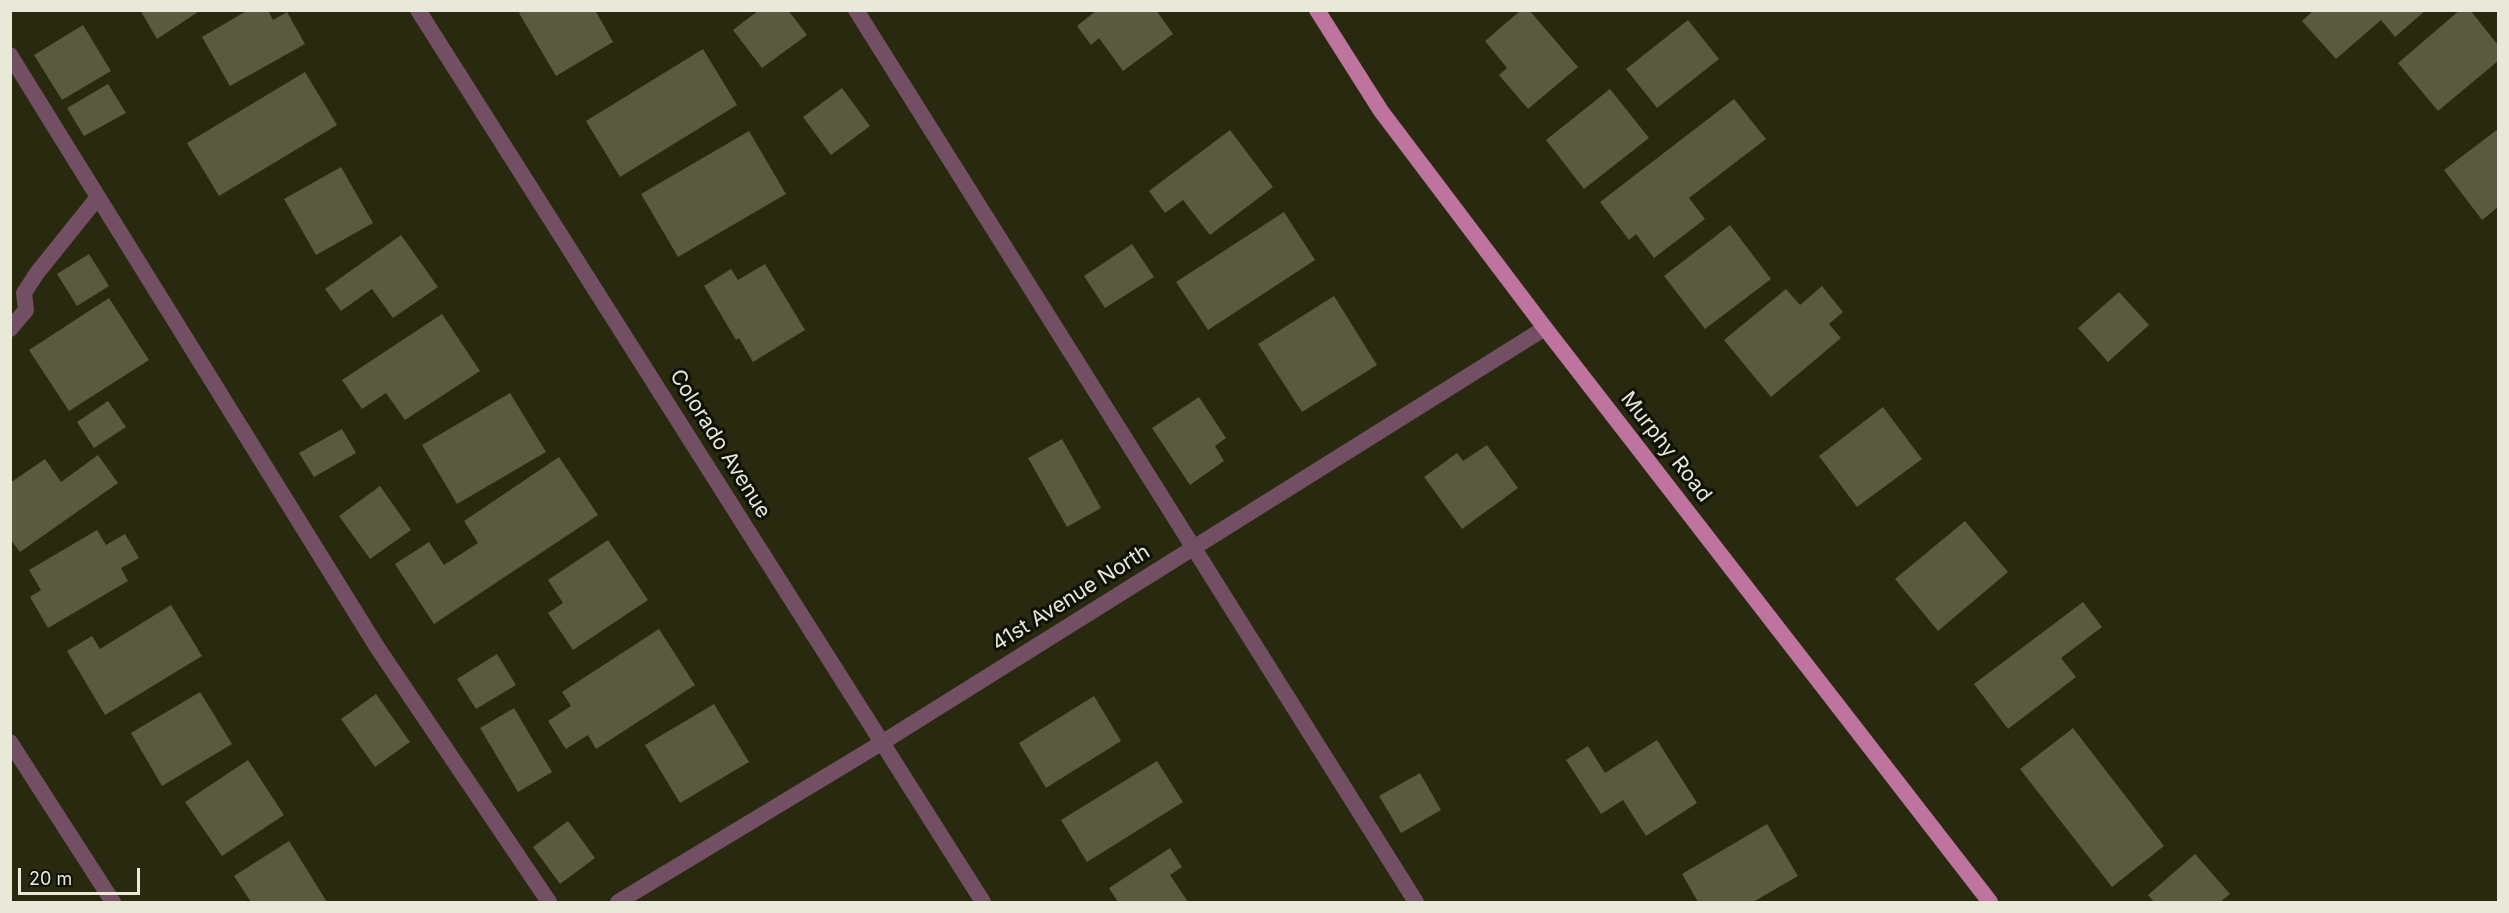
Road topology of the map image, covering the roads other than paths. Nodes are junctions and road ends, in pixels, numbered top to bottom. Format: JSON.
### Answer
{"nodes":[{"id":1,"x":418,"y":10,"type":"edge"},
{"id":2,"x":856,"y":10,"type":"edge"},
{"id":3,"x":1317,"y":10,"type":"edge"},
{"id":4,"x":10,"y":55,"type":"edge"},
{"id":5,"x":98,"y":197,"type":"junction"},
{"id":6,"x":1545,"y":328,"type":"junction"},
{"id":7,"x":10,"y":329,"type":"edge"},
{"id":8,"x":1194,"y":547,"type":"junction"},
{"id":9,"x":10,"y":742,"type":"edge"},
{"id":10,"x":883,"y":742,"type":"junction"},
{"id":11,"x":113,"y":903,"type":"edge"},
{"id":12,"x":549,"y":903,"type":"edge"},
{"id":13,"x":618,"y":903,"type":"edge"},
{"id":14,"x":983,"y":903,"type":"edge"},
{"id":15,"x":1416,"y":903,"type":"edge"},
{"id":16,"x":1990,"y":903,"type":"edge"}],
"edges":[{"from":1,"to":10,"type":"street","name":"Colorado Avenue"},
{"from":2,"to":8,"type":"street"},
{"from":3,"to":6,"type":"main road","name":"Murphy Road"},
{"from":4,"to":5,"type":"street"},
{"from":5,"to":7,"type":"street"},
{"from":5,"to":12,"type":"street"},
{"from":6,"to":8,"type":"street","name":"41st Avenue North"},
{"from":6,"to":16,"type":"main road","name":"Murphy Road"},
{"from":8,"to":10,"type":"street","name":"41st Avenue North"},
{"from":8,"to":15,"type":"street"},
{"from":9,"to":11,"type":"street"},
{"from":10,"to":13,"type":"street","name":"41st Avenue North"},
{"from":10,"to":14,"type":"street","name":"Colorado Avenue"}]}
